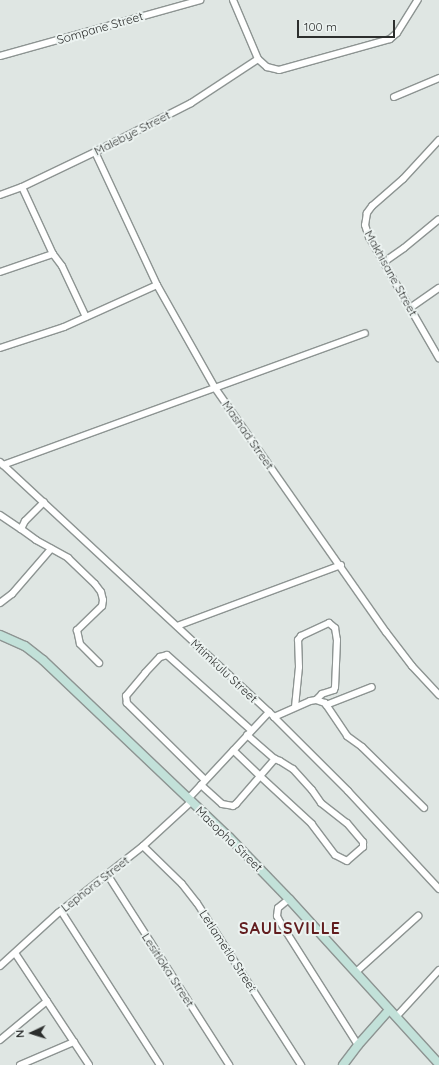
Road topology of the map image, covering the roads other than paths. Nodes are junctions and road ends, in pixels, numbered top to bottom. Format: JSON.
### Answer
{"nodes":[{"id":1,"x":200,"y":0,"type":"edge"},
{"id":2,"x":233,"y":0,"type":"edge"},
{"id":3,"x":418,"y":0,"type":"edge"},
{"id":4,"x":0,"y":56,"type":"edge"},
{"id":5,"x":258,"y":59,"type":"junction"},
{"id":6,"x":439,"y":78,"type":"edge"},
{"id":7,"x":394,"y":97,"type":"dead end"},
{"id":8,"x":439,"y":140,"type":"edge"},
{"id":9,"x":95,"y":152,"type":"junction"},
{"id":10,"x":22,"y":187,"type":"junction"},
{"id":11,"x":0,"y":195,"type":"edge"},
{"id":12,"x":439,"y":219,"type":"edge"},
{"id":13,"x":53,"y":254,"type":"junction"},
{"id":14,"x":384,"y":262,"type":"junction"},
{"id":15,"x":0,"y":272,"type":"edge"},
{"id":16,"x":157,"y":285,"type":"junction"},
{"id":17,"x":439,"y":288,"type":"edge"},
{"id":18,"x":410,"y":308,"type":"junction"},
{"id":19,"x":86,"y":316,"type":"junction"},
{"id":20,"x":365,"y":333,"type":"dead end"},
{"id":21,"x":0,"y":348,"type":"edge"},
{"id":22,"x":438,"y":354,"type":"edge"},
{"id":23,"x":215,"y":388,"type":"junction"},
{"id":24,"x":2,"y":463,"type":"edge"},
{"id":25,"x":44,"y":502,"type":"junction"},
{"id":26,"x":0,"y":515,"type":"edge"},
{"id":27,"x":21,"y":529,"type":"junction"},
{"id":28,"x":51,"y":549,"type":"junction"},
{"id":29,"x":341,"y":565,"type":"junction"},
{"id":30,"x":0,"y":603,"type":"edge"},
{"id":31,"x":176,"y":626,"type":"junction"},
{"id":32,"x":0,"y":635,"type":"edge"},
{"id":33,"x":99,"y":663,"type":"dead end"},
{"id":34,"x":372,"y":687,"type":"dead end"},
{"id":35,"x":439,"y":695,"type":"edge"},
{"id":36,"x":316,"y":700,"type":"junction"},
{"id":37,"x":326,"y":705,"type":"junction"},
{"id":38,"x":295,"y":707,"type":"junction"},
{"id":39,"x":269,"y":712,"type":"junction"},
{"id":40,"x":274,"y":717,"type":"junction"},
{"id":41,"x":249,"y":733,"type":"junction"},
{"id":42,"x":233,"y":750,"type":"junction"},
{"id":43,"x":274,"y":759,"type":"junction"},
{"id":44,"x":260,"y":776,"type":"junction"},
{"id":45,"x":203,"y":782,"type":"junction"},
{"id":46,"x":190,"y":801,"type":"junction"},
{"id":47,"x":424,"y":808,"type":"dead end"},
{"id":48,"x":143,"y":846,"type":"junction"},
{"id":49,"x":107,"y":874,"type":"junction"},
{"id":50,"x":439,"y":890,"type":"edge"},
{"id":51,"x":289,"y":898,"type":"junction"},
{"id":52,"x":61,"y":911,"type":"junction"},
{"id":53,"x":418,"y":916,"type":"dead end"},
{"id":54,"x":15,"y":953,"type":"junction"},
{"id":55,"x":0,"y":966,"type":"edge"},
{"id":56,"x":439,"y":970,"type":"edge"},
{"id":57,"x":356,"y":972,"type":"junction"},
{"id":58,"x":47,"y":1001,"type":"junction"},
{"id":59,"x":389,"y":1010,"type":"junction"},
{"id":60,"x":396,"y":1017,"type":"junction"},
{"id":61,"x":0,"y":1040,"type":"edge"},
{"id":62,"x":74,"y":1042,"type":"junction"},
{"id":63,"x":358,"y":1045,"type":"junction"},
{"id":64,"x":346,"y":1064,"type":"edge"},
{"id":65,"x":439,"y":1064,"type":"edge"},
{"id":66,"x":20,"y":1065,"type":"edge"},
{"id":67,"x":89,"y":1065,"type":"edge"},
{"id":68,"x":160,"y":1065,"type":"edge"},
{"id":69,"x":229,"y":1065,"type":"edge"},
{"id":70,"x":301,"y":1065,"type":"edge"}],
"edges":[{"from":1,"to":4,"type":"street","name":"Sompane Street"},
{"from":2,"to":5,"type":"street"},
{"from":3,"to":5,"type":"street"},
{"from":5,"to":9,"type":"street","name":"Malebye Street"},
{"from":6,"to":7,"type":"street"},
{"from":8,"to":14,"type":"street","name":"Makhisane Street"},
{"from":9,"to":10,"type":"street","name":"Malebye Street"},
{"from":9,"to":16,"type":"street","name":"Mashad Street"},
{"from":10,"to":11,"type":"street","name":"Malebye Street"},
{"from":10,"to":13,"type":"street"},
{"from":12,"to":14,"type":"street"},
{"from":13,"to":15,"type":"street"},
{"from":13,"to":19,"type":"street"},
{"from":14,"to":18,"type":"street","name":"Makhisane Street"},
{"from":16,"to":19,"type":"street"},
{"from":16,"to":23,"type":"street","name":"Mashad Street"},
{"from":17,"to":18,"type":"street"},
{"from":18,"to":22,"type":"street","name":"Makhisane Street"},
{"from":19,"to":21,"type":"street"},
{"from":20,"to":23,"type":"street"},
{"from":23,"to":24,"type":"street"},
{"from":23,"to":29,"type":"street","name":"Mashad Street"},
{"from":24,"to":25,"type":"street","name":"Mtimkulu Street"},
{"from":25,"to":27,"type":"street"},
{"from":25,"to":31,"type":"street","name":"Mtimkulu Street"},
{"from":26,"to":27,"type":"street"},
{"from":27,"to":28,"type":"street"},
{"from":28,"to":30,"type":"street"},
{"from":28,"to":33,"type":"street"},
{"from":29,"to":31,"type":"street"},
{"from":29,"to":35,"type":"street","name":"Mashad Street"},
{"from":31,"to":39,"type":"street","name":"Mtimkulu Street"},
{"from":32,"to":46,"type":"street","name":"Masopha Street"},
{"from":34,"to":37,"type":"street"},
{"from":36,"to":37,"type":"street"},
{"from":36,"to":38,"type":"street"},
{"from":36,"to":38,"type":"street"},
{"from":37,"to":47,"type":"street"},
{"from":38,"to":40,"type":"street"},
{"from":39,"to":40,"type":"street","name":"Mtimkulu Street"},
{"from":39,"to":41,"type":"street","name":"Lephora Street"},
{"from":40,"to":50,"type":"street","name":"Mtimkulu Street"},
{"from":41,"to":42,"type":"street","name":"Lephora Street"},
{"from":41,"to":43,"type":"street"},
{"from":41,"to":45,"type":"street"},
{"from":42,"to":44,"type":"street"},
{"from":42,"to":45,"type":"street","name":"Lephora Street"},
{"from":43,"to":44,"type":"street"},
{"from":43,"to":44,"type":"street"},
{"from":44,"to":45,"type":"street"},
{"from":45,"to":46,"type":"street","name":"Lephora Street"},
{"from":46,"to":48,"type":"street","name":"Lephora Street"},
{"from":46,"to":51,"type":"street","name":"Masopha Street"},
{"from":48,"to":49,"type":"street","name":"Lephora Street"},
{"from":48,"to":70,"type":"street","name":"Letlametlo Street"},
{"from":49,"to":52,"type":"street","name":"Lephora Street"},
{"from":49,"to":69,"type":"street","name":"Lesitloka Street"},
{"from":51,"to":57,"type":"street","name":"Masopha Street"},
{"from":51,"to":63,"type":"street"},
{"from":52,"to":54,"type":"street","name":"Lephora Street"},
{"from":52,"to":68,"type":"street"},
{"from":53,"to":57,"type":"street"},
{"from":54,"to":55,"type":"street","name":"Lephora Street"},
{"from":54,"to":58,"type":"street"},
{"from":56,"to":60,"type":"street"},
{"from":57,"to":59,"type":"street","name":"Masopha Street"},
{"from":58,"to":61,"type":"street"},
{"from":58,"to":62,"type":"street"},
{"from":59,"to":60,"type":"street","name":"Masopha Street"},
{"from":59,"to":63,"type":"street"},
{"from":60,"to":65,"type":"street","name":"Masopha Street"},
{"from":62,"to":66,"type":"street"},
{"from":62,"to":67,"type":"street"},
{"from":63,"to":64,"type":"street"}]}
